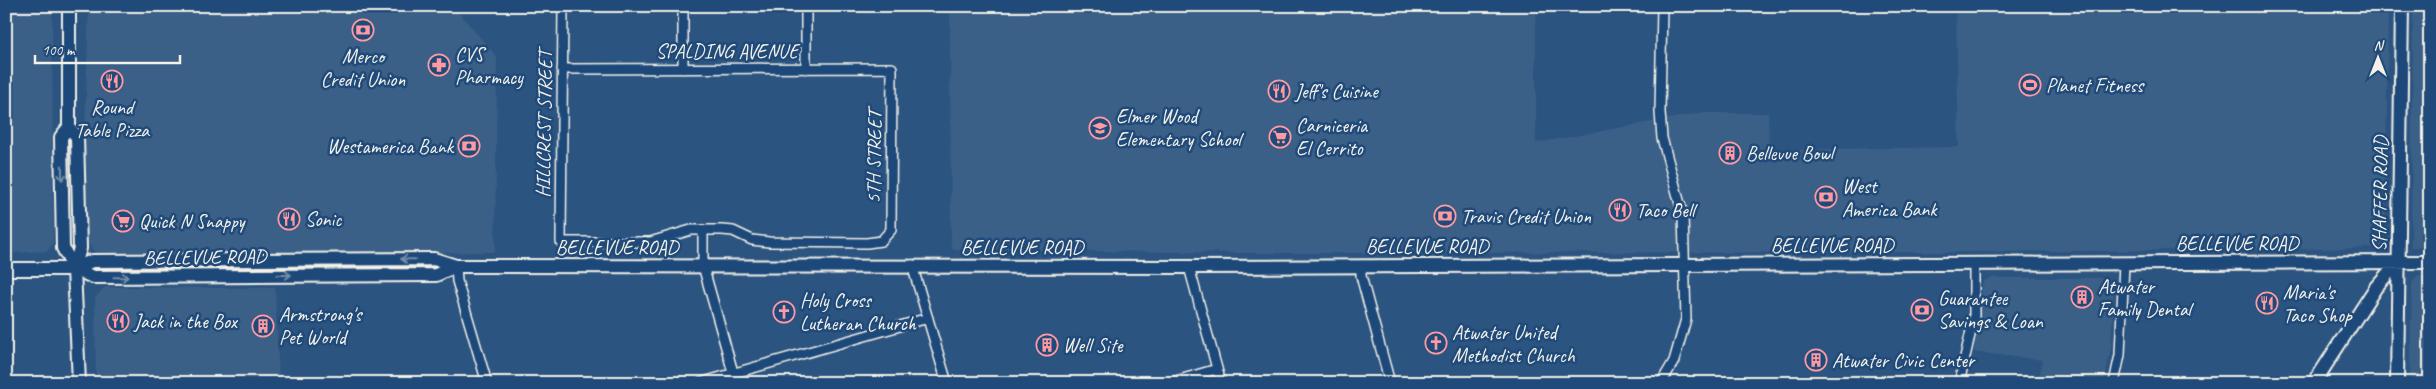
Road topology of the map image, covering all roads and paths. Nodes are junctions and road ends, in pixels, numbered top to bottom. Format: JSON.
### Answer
{"nodes":[{"id":1,"x":70,"y":6,"type":"edge"},
{"id":2,"x":563,"y":6,"type":"edge"},
{"id":3,"x":683,"y":6,"type":"edge"},
{"id":4,"x":806,"y":6,"type":"edge"},
{"id":5,"x":1662,"y":6,"type":"edge"},
{"id":6,"x":2402,"y":6,"type":"edge"},
{"id":7,"x":683,"y":68,"type":"junction"},
{"id":8,"x":806,"y":68,"type":"junction"},
{"id":9,"x":892,"y":68,"type":"joint"},
{"id":10,"x":562,"y":69,"type":"junction"},
{"id":11,"x":703,"y":230,"type":"junction"},
{"id":12,"x":253,"y":259,"type":"junction"},
{"id":13,"x":2124,"y":262,"type":"junction"},
{"id":14,"x":2398,"y":262,"type":"junction"},
{"id":15,"x":2430,"y":262,"type":"edge"},
{"id":16,"x":1974,"y":263,"type":"junction"},
{"id":17,"x":1684,"y":264,"type":"junction"},
{"id":18,"x":912,"y":265,"type":"junction"},
{"id":19,"x":456,"y":266,"type":"junction"},
{"id":20,"x":703,"y":266,"type":"junction"},
{"id":21,"x":1361,"y":266,"type":"junction"},
{"id":22,"x":1189,"y":267,"type":"junction"},
{"id":23,"x":6,"y":269,"type":"edge"},
{"id":24,"x":74,"y":269,"type":"junction"},
{"id":25,"x":231,"y":275,"type":"junction"},
{"id":26,"x":928,"y":318,"type":"junction"},
{"id":27,"x":1217,"y":369,"type":"junction"},
{"id":28,"x":734,"y":373,"type":"junction"},
{"id":29,"x":79,"y":383,"type":"edge"},
{"id":30,"x":487,"y":383,"type":"edge"},
{"id":31,"x":700,"y":383,"type":"edge"},
{"id":32,"x":736,"y":383,"type":"edge"},
{"id":33,"x":947,"y":383,"type":"edge"},
{"id":34,"x":1169,"y":383,"type":"edge"},
{"id":35,"x":1221,"y":383,"type":"edge"},
{"id":36,"x":1390,"y":383,"type":"edge"},
{"id":37,"x":1662,"y":383,"type":"edge"},
{"id":38,"x":1959,"y":383,"type":"edge"},
{"id":39,"x":2114,"y":383,"type":"edge"},
{"id":40,"x":2314,"y":383,"type":"edge"},
{"id":41,"x":2397,"y":383,"type":"edge"}],
"edges":[{"from":1,"to":24,"type":"main road"},
{"from":2,"to":10,"type":"street","name":"HILLCREST STREET"},
{"from":3,"to":7,"type":"street"},
{"from":4,"to":8,"type":"street"},
{"from":5,"to":17,"type":"street"},
{"from":6,"to":14,"type":"main road","name":"SHAFFER ROAD"},
{"from":7,"to":8,"type":"street","name":"SPALDING AVENUE"},
{"from":7,"to":10,"type":"street","name":"SPALDING AVENUE"},
{"from":8,"to":9,"type":"street","name":"SPALDING AVENUE"},
{"from":9,"to":11,"type":"street","name":"5TH STREET"},
{"from":10,"to":11,"type":"street","name":"HILLCREST STREET"},
{"from":11,"to":20,"type":"street"},
{"from":19,"to":12,"type":"main road","name":"BELLEVUE ROAD","one_way":true},
{"from":12,"to":24,"type":"main road","name":"BELLEVUE ROAD"},
{"from":12,"to":25,"type":"main road"},
{"from":13,"to":14,"type":"main road","name":"BELLEVUE ROAD"},
{"from":13,"to":16,"type":"main road","name":"BELLEVUE ROAD"},
{"from":13,"to":39,"type":"street"},
{"from":14,"to":15,"type":"main road","name":"BELLEVUE ROAD"},
{"from":14,"to":40,"type":"main road"},
{"from":14,"to":41,"type":"main road","name":"SHAFFER ROAD"},
{"from":16,"to":17,"type":"main road","name":"BELLEVUE ROAD"},
{"from":16,"to":38,"type":"street"},
{"from":17,"to":21,"type":"main road","name":"BELLEVUE ROAD"},
{"from":17,"to":37,"type":"street"},
{"from":18,"to":20,"type":"main road","name":"BELLEVUE ROAD"},
{"from":18,"to":22,"type":"main road","name":"BELLEVUE ROAD"},
{"from":18,"to":26,"type":"street"},
{"from":19,"to":20,"type":"main road","name":"BELLEVUE ROAD"},
{"from":25,"to":19,"type":"main road","name":"BELLEVUE ROAD","one_way":true},
{"from":19,"to":30,"type":"street"},
{"from":20,"to":28,"type":"street"},
{"from":21,"to":22,"type":"main road","name":"BELLEVUE ROAD"},
{"from":21,"to":36,"type":"street"},
{"from":22,"to":27,"type":"street"},
{"from":23,"to":24,"type":"main road","name":"BELLEVUE ROAD"},
{"from":24,"to":25,"type":"main road","name":"BELLEVUE ROAD","one_way":true},
{"from":24,"to":29,"type":"main road"},
{"from":26,"to":28,"type":"street"},
{"from":26,"to":33,"type":"street"},
{"from":27,"to":34,"type":"street"},
{"from":27,"to":35,"type":"street"},
{"from":28,"to":31,"type":"street"},
{"from":28,"to":32,"type":"street"}]}
